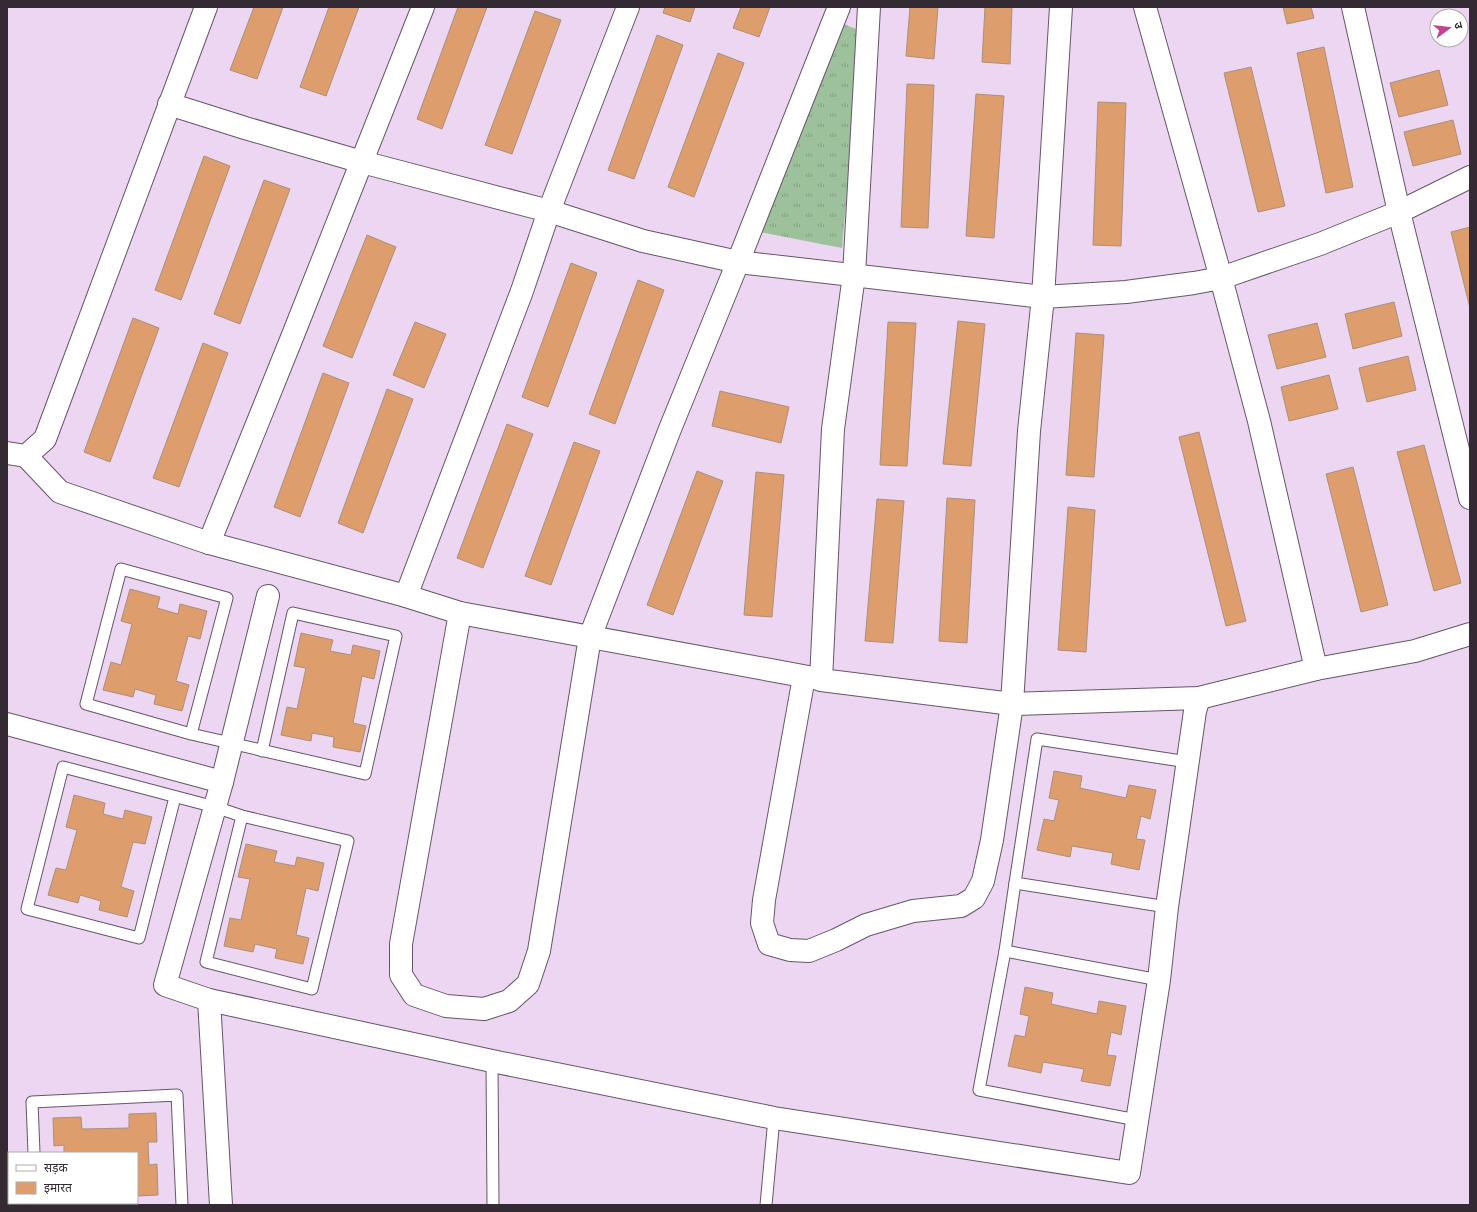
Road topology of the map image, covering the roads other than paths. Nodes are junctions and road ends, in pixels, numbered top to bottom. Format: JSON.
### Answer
{"nodes":[{"id":1,"x":206,"y":7,"type":"edge"},
{"id":2,"x":423,"y":7,"type":"edge"},
{"id":3,"x":628,"y":7,"type":"edge"},
{"id":4,"x":839,"y":7,"type":"edge"},
{"id":5,"x":869,"y":7,"type":"edge"},
{"id":6,"x":1061,"y":7,"type":"edge"},
{"id":7,"x":1145,"y":7,"type":"edge"},
{"id":8,"x":1353,"y":7,"type":"edge"},
{"id":9,"x":169,"y":104,"type":"junction"},
{"id":10,"x":362,"y":162,"type":"junction"},
{"id":11,"x":1470,"y":177,"type":"edge"},
{"id":12,"x":549,"y":211,"type":"junction"},
{"id":13,"x":1399,"y":212,"type":"junction"},
{"id":14,"x":738,"y":262,"type":"junction"},
{"id":15,"x":854,"y":275,"type":"junction"},
{"id":16,"x":1221,"y":278,"type":"junction"},
{"id":17,"x":1043,"y":297,"type":"junction"},
{"id":18,"x":16,"y":454,"type":"edge"},
{"id":19,"x":1470,"y":498,"type":"edge"},
{"id":20,"x":209,"y":543,"type":"junction"},
{"id":21,"x":268,"y":596,"type":"dead end"},
{"id":22,"x":406,"y":596,"type":"junction"},
{"id":23,"x":460,"y":612,"type":"junction"},
{"id":24,"x":1470,"y":634,"type":"edge"},
{"id":25,"x":590,"y":637,"type":"junction"},
{"id":26,"x":1316,"y":669,"type":"junction"},
{"id":27,"x":812,"y":679,"type":"junction"},
{"id":28,"x":1199,"y":698,"type":"junction"},
{"id":29,"x":1012,"y":704,"type":"junction"},
{"id":30,"x":7,"y":724,"type":"edge"},
{"id":31,"x":191,"y":734,"type":"junction"},
{"id":32,"x":232,"y":744,"type":"junction"},
{"id":33,"x":262,"y":751,"type":"junction"},
{"id":34,"x":1188,"y":762,"type":"junction"},
{"id":35,"x":222,"y":782,"type":"junction"},
{"id":36,"x":175,"y":796,"type":"junction"},
{"id":37,"x":215,"y":807,"type":"junction"},
{"id":38,"x":242,"y":816,"type":"junction"},
{"id":39,"x":1015,"y":883,"type":"junction"},
{"id":40,"x":1167,"y":907,"type":"junction"},
{"id":41,"x":1005,"y":951,"type":"junction"},
{"id":42,"x":1159,"y":980,"type":"junction"},
{"id":43,"x":209,"y":1000,"type":"junction"},
{"id":44,"x":492,"y":1061,"type":"junction"},
{"id":45,"x":774,"y":1118,"type":"junction"},
{"id":46,"x":1137,"y":1120,"type":"junction"},
{"id":47,"x":34,"y":1152,"type":"edge"},
{"id":48,"x":182,"y":1205,"type":"edge"},
{"id":49,"x":221,"y":1205,"type":"edge"},
{"id":50,"x":493,"y":1205,"type":"edge"},
{"id":51,"x":766,"y":1205,"type":"edge"}],
"edges":[{"from":1,"to":9,"type":"street"},
{"from":2,"to":10,"type":"street"},
{"from":3,"to":12,"type":"street"},
{"from":4,"to":14,"type":"street"},
{"from":5,"to":15,"type":"street"},
{"from":6,"to":17,"type":"street"},
{"from":7,"to":16,"type":"street"},
{"from":8,"to":13,"type":"street"},
{"from":9,"to":10,"type":"street"},
{"from":9,"to":18,"type":"street"},
{"from":10,"to":12,"type":"street"},
{"from":10,"to":20,"type":"street"},
{"from":11,"to":13,"type":"street"},
{"from":12,"to":14,"type":"street"},
{"from":12,"to":22,"type":"street"},
{"from":13,"to":16,"type":"street"},
{"from":13,"to":19,"type":"street"},
{"from":14,"to":15,"type":"street"},
{"from":14,"to":25,"type":"street"},
{"from":15,"to":17,"type":"street"},
{"from":15,"to":27,"type":"street"},
{"from":16,"to":17,"type":"street"},
{"from":16,"to":26,"type":"street"},
{"from":17,"to":29,"type":"street"},
{"from":18,"to":20,"type":"street"},
{"from":20,"to":22,"type":"street"},
{"from":21,"to":32,"type":"street"},
{"from":22,"to":23,"type":"street"},
{"from":23,"to":25,"type":"street"},
{"from":23,"to":25,"type":"street"},
{"from":24,"to":26,"type":"street"},
{"from":25,"to":27,"type":"street"},
{"from":26,"to":28,"type":"street"},
{"from":27,"to":29,"type":"street"},
{"from":27,"to":29,"type":"street"},
{"from":28,"to":29,"type":"street"},
{"from":28,"to":34,"type":"street"},
{"from":30,"to":35,"type":"street"},
{"from":31,"to":31,"type":"lane"},
{"from":31,"to":32,"type":"lane"},
{"from":32,"to":33,"type":"lane"},
{"from":32,"to":35,"type":"street"},
{"from":33,"to":33,"type":"lane"},
{"from":34,"to":39,"type":"lane"},
{"from":34,"to":40,"type":"street"},
{"from":35,"to":37,"type":"street"},
{"from":36,"to":36,"type":"lane"},
{"from":36,"to":37,"type":"lane"},
{"from":37,"to":38,"type":"lane"},
{"from":37,"to":43,"type":"street"},
{"from":38,"to":38,"type":"lane"},
{"from":39,"to":40,"type":"lane"},
{"from":39,"to":41,"type":"lane"},
{"from":40,"to":42,"type":"street"},
{"from":41,"to":42,"type":"lane"},
{"from":41,"to":46,"type":"lane"},
{"from":42,"to":46,"type":"street"},
{"from":43,"to":44,"type":"street"},
{"from":43,"to":49,"type":"street"},
{"from":44,"to":45,"type":"street"},
{"from":44,"to":50,"type":"lane"},
{"from":45,"to":46,"type":"street"},
{"from":45,"to":51,"type":"lane"},
{"from":47,"to":48,"type":"lane"}]}
